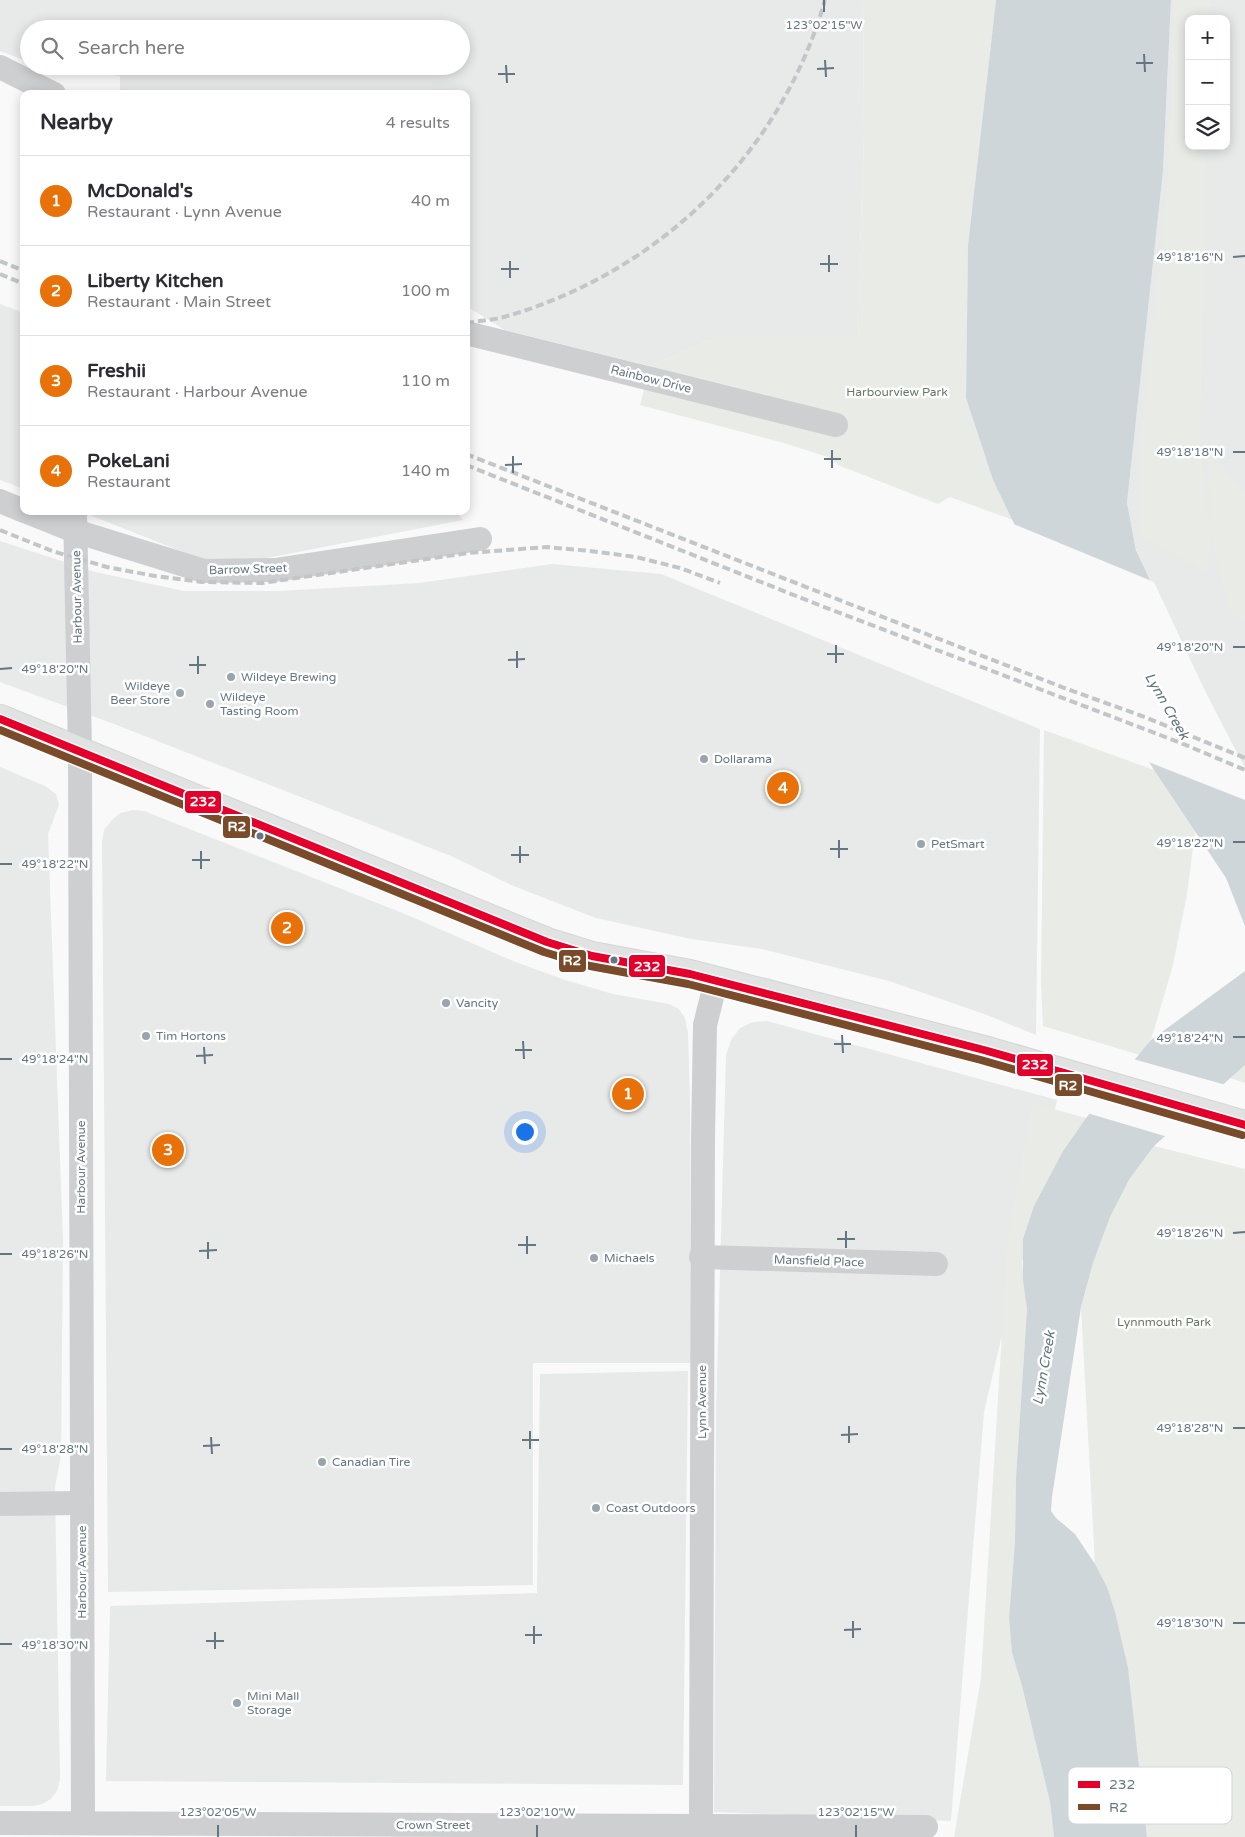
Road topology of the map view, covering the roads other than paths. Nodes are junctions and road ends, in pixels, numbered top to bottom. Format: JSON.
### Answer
{"nodes":[{"id":1,"x":0,"y":67,"type":"edge"},
{"id":2,"x":46,"y":90,"type":"edge"},
{"id":3,"x":470,"y":333,"type":"edge"},
{"id":4,"x":836,"y":425,"type":"dead end"},
{"id":5,"x":0,"y":502,"type":"edge"},
{"id":6,"x":20,"y":510,"type":"edge"},
{"id":7,"x":44,"y":515,"type":"edge"},
{"id":8,"x":75,"y":521,"type":"edge"},
{"id":9,"x":480,"y":539,"type":"dead end"},
{"id":10,"x":0,"y":719,"type":"edge"},
{"id":11,"x":80,"y":751,"type":"junction"},
{"id":12,"x":716,"y":980,"type":"junction"},
{"id":13,"x":1245,"y":1125,"type":"edge"},
{"id":14,"x":701,"y":1257,"type":"junction"},
{"id":15,"x":936,"y":1264,"type":"dead end"},
{"id":16,"x":0,"y":1504,"type":"edge"},
{"id":17,"x":82,"y":1504,"type":"junction"},
{"id":18,"x":0,"y":1823,"type":"edge"},
{"id":19,"x":83,"y":1823,"type":"junction"},
{"id":20,"x":701,"y":1826,"type":"junction"},
{"id":21,"x":926,"y":1827,"type":"dead end"}],
"edges":[{"from":1,"to":2,"type":"street"},
{"from":3,"to":4,"type":"street","name":"Rainbow Drive"},
{"from":5,"to":6,"type":"street","name":"Barrow Street"},
{"from":7,"to":8,"type":"street","name":"Barrow Street"},
{"from":8,"to":9,"type":"street","name":"Barrow Street"},
{"from":8,"to":11,"type":"street","name":"Harbour Avenue"},
{"from":10,"to":11,"type":"main road"},
{"from":11,"to":12,"type":"main road"},
{"from":11,"to":17,"type":"street","name":"Harbour Avenue"},
{"from":12,"to":13,"type":"main road"},
{"from":12,"to":14,"type":"street","name":"Lynn Avenue"},
{"from":14,"to":15,"type":"street","name":"Mansfield Place"},
{"from":14,"to":20,"type":"street","name":"Lynn Avenue"},
{"from":16,"to":17,"type":"street"},
{"from":17,"to":19,"type":"street","name":"Harbour Avenue"},
{"from":18,"to":19,"type":"street","name":"Crown Street"},
{"from":19,"to":20,"type":"street","name":"Crown Street"},
{"from":20,"to":21,"type":"street","name":"Crown Street"}]}
